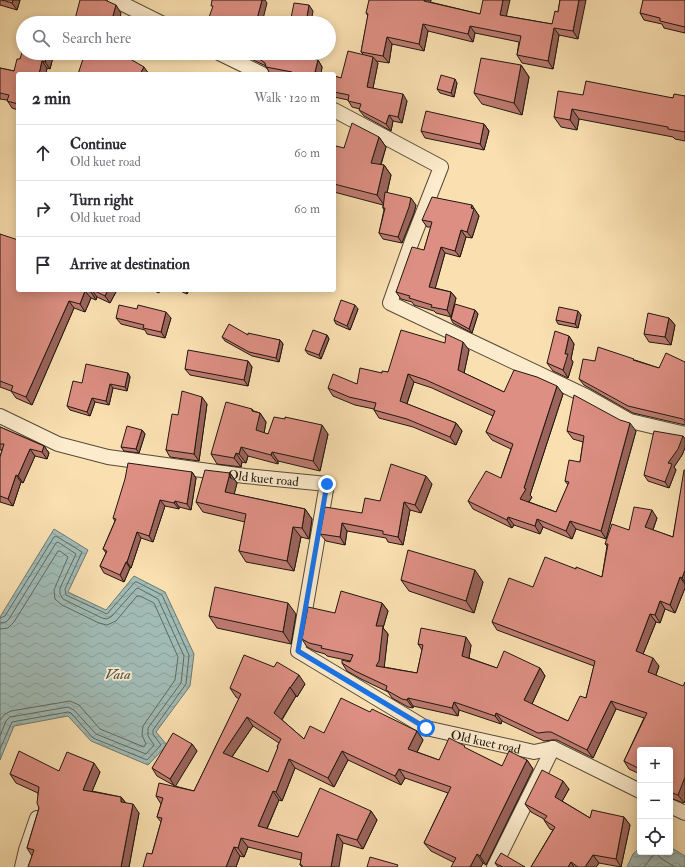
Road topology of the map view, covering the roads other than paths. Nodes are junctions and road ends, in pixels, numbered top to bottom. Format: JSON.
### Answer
{"nodes":[{"id":1,"x":115,"y":0,"type":"edge"},
{"id":2,"x":147,"y":16,"type":"edge"},
{"id":3,"x":233,"y":60,"type":"edge"},
{"id":4,"x":258,"y":72,"type":"edge"},
{"id":5,"x":336,"y":111,"type":"edge"},
{"id":6,"x":0,"y":416,"type":"edge"},
{"id":7,"x":685,"y":434,"type":"edge"},
{"id":8,"x":554,"y":748,"type":"junction"},
{"id":9,"x":637,"y":790,"type":"edge"},
{"id":10,"x":673,"y":807,"type":"edge"},
{"id":11,"x":685,"y":813,"type":"edge"},
{"id":12,"x":37,"y":818,"type":"edge"},
{"id":13,"x":22,"y":867,"type":"edge"},
{"id":14,"x":494,"y":867,"type":"edge"}],
"edges":[{"from":1,"to":2,"type":"street"},
{"from":3,"to":4,"type":"street"},
{"from":5,"to":7,"type":"street"},
{"from":6,"to":8,"type":"street","name":"Old kuet road"},
{"from":8,"to":9,"type":"street"},
{"from":8,"to":14,"type":"street"},
{"from":10,"to":11,"type":"street"},
{"from":12,"to":13,"type":"street"}]}
